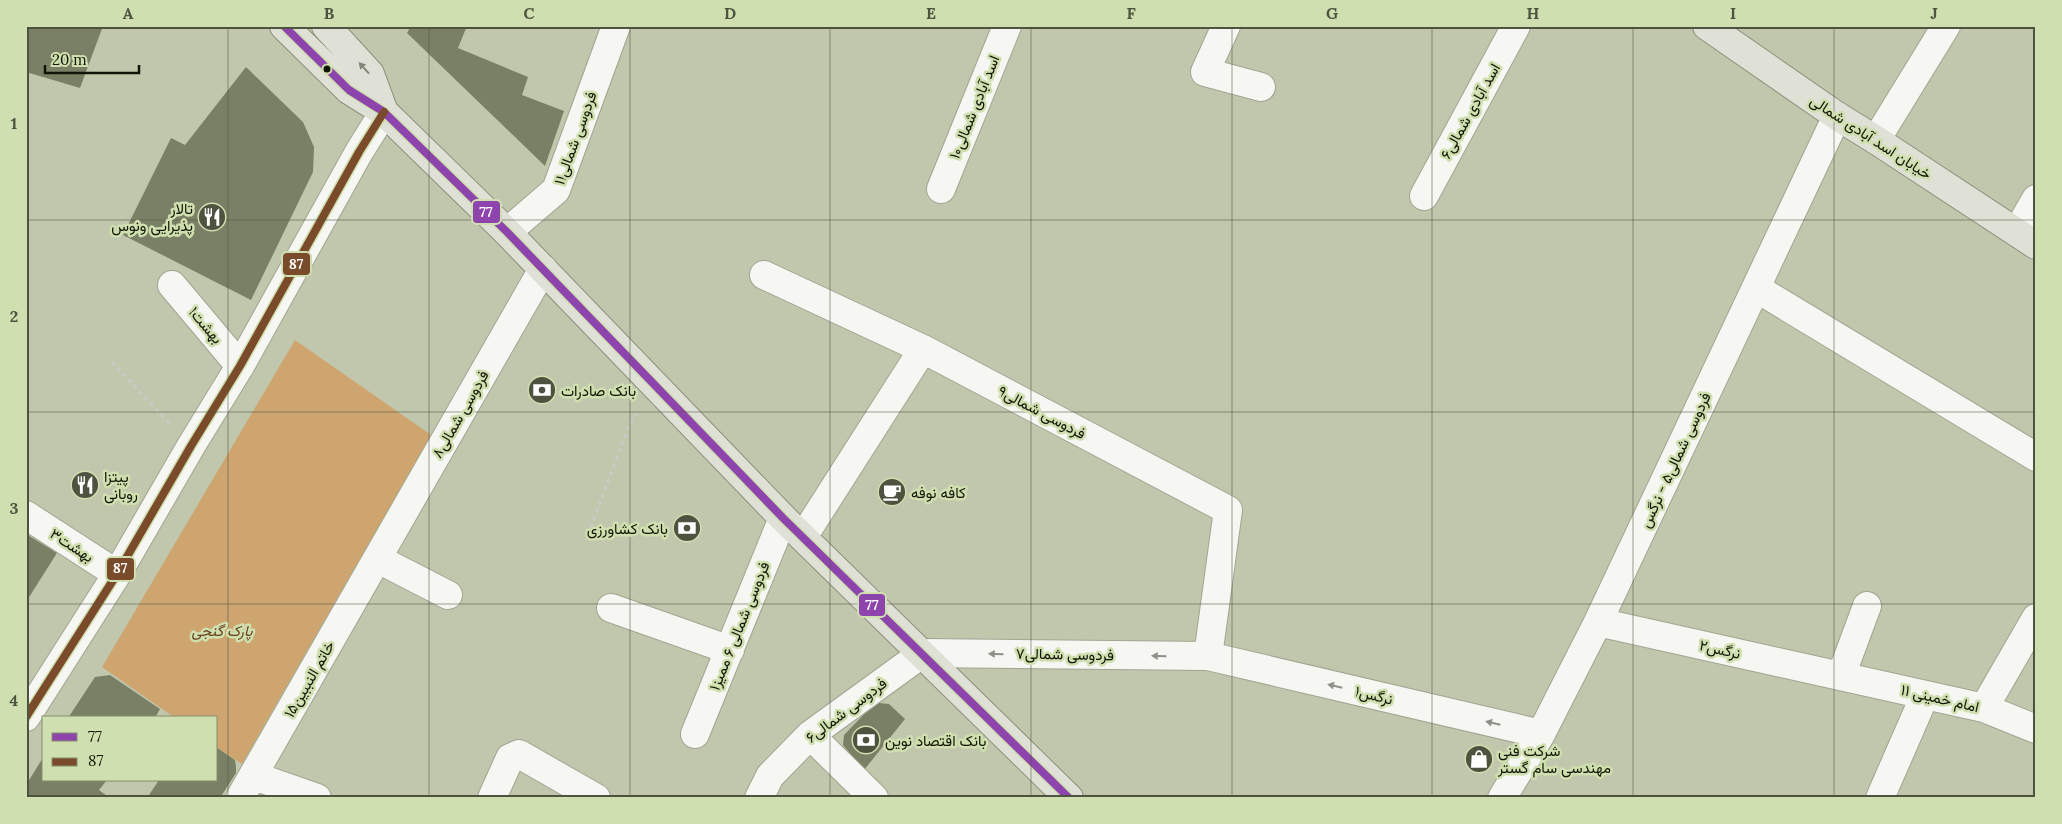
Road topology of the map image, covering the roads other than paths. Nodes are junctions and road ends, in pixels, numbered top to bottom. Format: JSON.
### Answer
{"nodes":[{"id":1,"x":284,"y":26,"type":"edge"},
{"id":2,"x":326,"y":26,"type":"edge"},
{"id":3,"x":616,"y":26,"type":"edge"},
{"id":4,"x":1007,"y":26,"type":"edge"},
{"id":5,"x":1226,"y":26,"type":"edge"},
{"id":6,"x":1516,"y":26,"type":"edge"},
{"id":7,"x":1707,"y":26,"type":"edge"},
{"id":8,"x":1946,"y":26,"type":"edge"},
{"id":9,"x":1261,"y":87,"type":"dead end"},
{"id":10,"x":384,"y":112,"type":"junction"},
{"id":11,"x":1837,"y":116,"type":"junction"},
{"id":12,"x":1876,"y":140,"type":"junction"},
{"id":13,"x":941,"y":189,"type":"dead end"},
{"id":14,"x":1424,"y":196,"type":"dead end"},
{"id":15,"x":2036,"y":199,"type":"edge"},
{"id":16,"x":507,"y":232,"type":"junction"},
{"id":17,"x":2026,"y":238,"type":"edge"},
{"id":18,"x":543,"y":269,"type":"junction"},
{"id":19,"x":764,"y":275,"type":"dead end"},
{"id":20,"x":172,"y":285,"type":"dead end"},
{"id":21,"x":1756,"y":288,"type":"junction"},
{"id":22,"x":923,"y":350,"type":"junction"},
{"id":23,"x":240,"y":366,"type":"junction"},
{"id":24,"x":2036,"y":457,"type":"edge"},
{"id":25,"x":26,"y":515,"type":"edge"},
{"id":26,"x":783,"y":518,"type":"junction"},
{"id":27,"x":803,"y":538,"type":"junction"},
{"id":28,"x":378,"y":559,"type":"junction"},
{"id":29,"x":117,"y":574,"type":"junction"},
{"id":30,"x":448,"y":595,"type":"dead end"},
{"id":31,"x":1867,"y":606,"type":"dead end"},
{"id":32,"x":611,"y":608,"type":"dead end"},
{"id":33,"x":2036,"y":618,"type":"edge"},
{"id":34,"x":1598,"y":622,"type":"junction"},
{"id":35,"x":730,"y":650,"type":"junction"},
{"id":36,"x":923,"y":653,"type":"junction"},
{"id":37,"x":1208,"y":656,"type":"junction"},
{"id":38,"x":1841,"y":676,"type":"junction"},
{"id":39,"x":1924,"y":695,"type":"junction"},
{"id":40,"x":1984,"y":708,"type":"junction"},
{"id":41,"x":26,"y":716,"type":"edge"},
{"id":42,"x":2036,"y":729,"type":"edge"},
{"id":43,"x":695,"y":734,"type":"dead end"},
{"id":44,"x":810,"y":734,"type":"junction"},
{"id":45,"x":1541,"y":734,"type":"junction"},
{"id":46,"x":247,"y":787,"type":"edge"},
{"id":47,"x":317,"y":798,"type":"edge"},
{"id":48,"x":492,"y":798,"type":"edge"},
{"id":49,"x":596,"y":798,"type":"edge"},
{"id":50,"x":759,"y":798,"type":"edge"},
{"id":51,"x":874,"y":798,"type":"edge"},
{"id":52,"x":1069,"y":798,"type":"edge"},
{"id":53,"x":1502,"y":798,"type":"edge"},
{"id":54,"x":1880,"y":798,"type":"edge"}],
"edges":[{"from":1,"to":10,"type":"main road"},
{"from":10,"to":2,"type":"main road","one_way":true},
{"from":3,"to":16,"type":"street","name":"فردوسی شمالی۱۱"},
{"from":4,"to":13,"type":"street","name":"اسد آبادی شمالی۱۰"},
{"from":5,"to":9,"type":"street"},
{"from":6,"to":14,"type":"street","name":"اسد آبادی شمالی۶"},
{"from":7,"to":11,"type":"main road","name":"خیابان اسد آبادی شمالی"},
{"from":8,"to":12,"type":"street"},
{"from":10,"to":16,"type":"main road"},
{"from":10,"to":23,"type":"street"},
{"from":11,"to":12,"type":"main road","name":"خیابان اسد آبادی شمالی"},
{"from":11,"to":21,"type":"street","name":"فردوسی شمالی۵ - نرگس"},
{"from":12,"to":17,"type":"main road","name":"خیابان اسد آبادی شمالی"},
{"from":15,"to":17,"type":"street"},
{"from":16,"to":18,"type":"main road"},
{"from":18,"to":26,"type":"main road"},
{"from":18,"to":28,"type":"street","name":"فردوسی شمالی۸"},
{"from":19,"to":22,"type":"street"},
{"from":20,"to":23,"type":"street","name":"بهشت۱"},
{"from":21,"to":24,"type":"street"},
{"from":21,"to":34,"type":"street","name":"فردوسی شمالی۵ - نرگس"},
{"from":22,"to":27,"type":"street"},
{"from":22,"to":37,"type":"street","name":"فردوسی شمالی۹"},
{"from":23,"to":29,"type":"street"},
{"from":25,"to":29,"type":"street","name":"بهشت۳"},
{"from":26,"to":27,"type":"main road"},
{"from":26,"to":35,"type":"street","name":"فردوسی شمالی ۶ ممیز۱"},
{"from":27,"to":36,"type":"main road"},
{"from":28,"to":30,"type":"street"},
{"from":28,"to":46,"type":"street","name":"خاتم النببین۱۵"},
{"from":29,"to":41,"type":"street"},
{"from":31,"to":38,"type":"street"},
{"from":32,"to":35,"type":"street"},
{"from":33,"to":40,"type":"street"},
{"from":34,"to":38,"type":"street","name":"نرگس۲"},
{"from":34,"to":45,"type":"street","name":"فردوسی شمالی۵ - نرگس"},
{"from":35,"to":43,"type":"street","name":"فردوسی شمالی ۶ ممیز۱"},
{"from":37,"to":36,"type":"street","name":"فردوسی شمالی۷","one_way":true},
{"from":36,"to":44,"type":"street","name":"فردوسی شمالی۶"},
{"from":36,"to":52,"type":"main road"},
{"from":45,"to":37,"type":"street","name":"نرگس۱","one_way":true},
{"from":38,"to":39,"type":"street","name":"امام خمینی ۱۱"},
{"from":39,"to":40,"type":"street","name":"امام خمینی ۱۱"},
{"from":39,"to":54,"type":"street"},
{"from":40,"to":42,"type":"street","name":"امام خمینی ۱۱"},
{"from":44,"to":50,"type":"street","name":"فردوسی شمالی۶"},
{"from":44,"to":51,"type":"street"},
{"from":45,"to":53,"type":"street","name":"فردوسی شمالی۵ - نرگس"},
{"from":46,"to":47,"type":"street"},
{"from":48,"to":49,"type":"street"}]}
